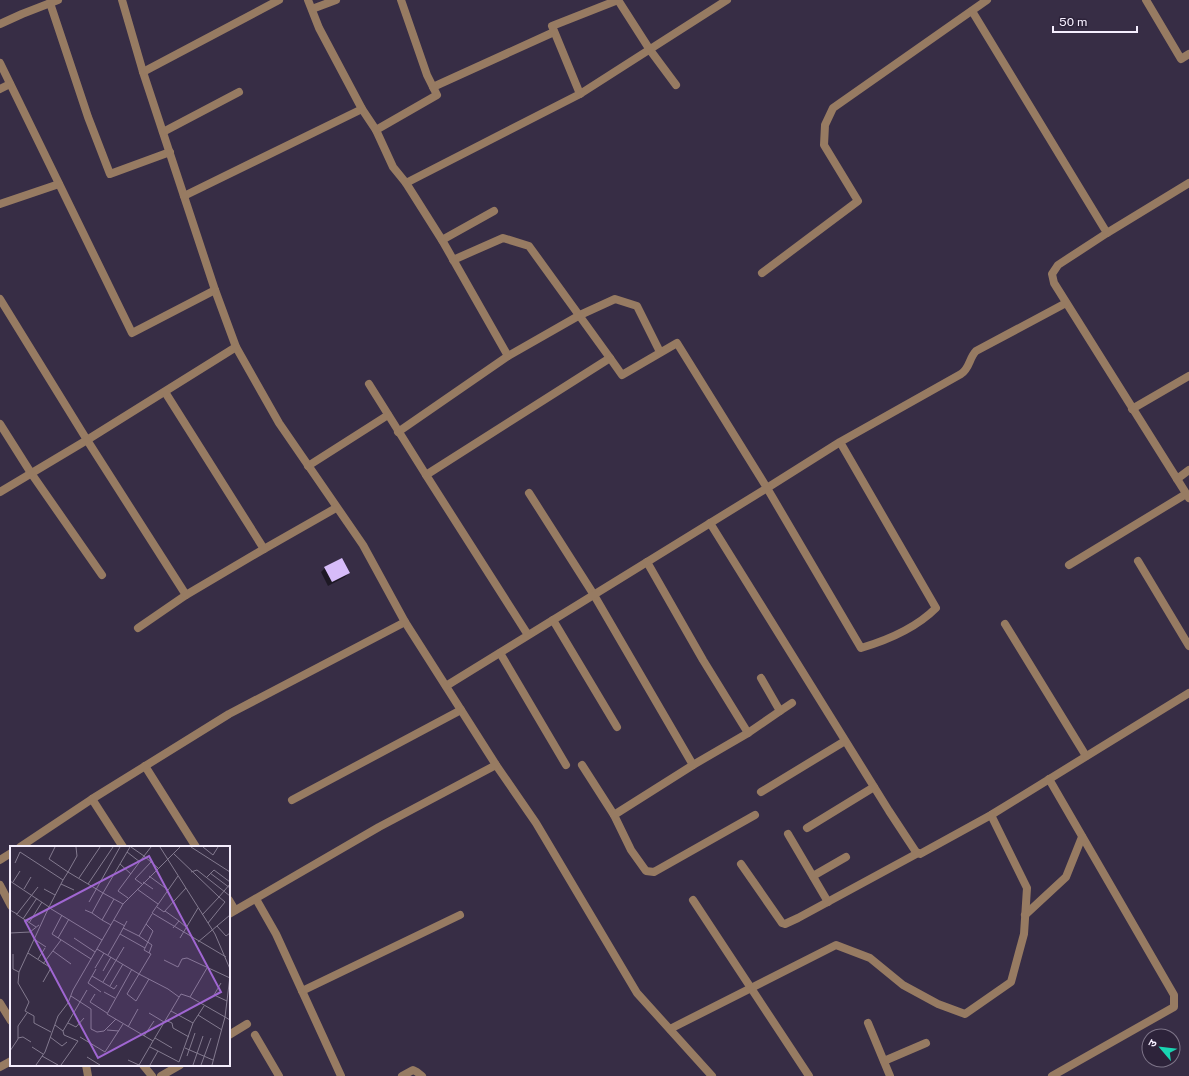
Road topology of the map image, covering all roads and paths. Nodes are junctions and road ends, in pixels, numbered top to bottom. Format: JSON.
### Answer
{"nodes":[{"id":1,"x":122,"y":0,"type":"edge"},
{"id":2,"x":279,"y":0,"type":"edge"},
{"id":3,"x":308,"y":0,"type":"edge"},
{"id":4,"x":336,"y":0,"type":"edge"},
{"id":5,"x":401,"y":0,"type":"edge"},
{"id":6,"x":618,"y":0,"type":"edge"},
{"id":7,"x":727,"y":0,"type":"edge"},
{"id":8,"x":987,"y":0,"type":"edge"},
{"id":9,"x":1146,"y":0,"type":"edge"},
{"id":10,"x":54,"y":1,"type":"edge"},
{"id":11,"x":312,"y":9,"type":"junction"},
{"id":12,"x":972,"y":11,"type":"junction"},
{"id":13,"x":0,"y":24,"type":"edge"},
{"id":14,"x":554,"y":32,"type":"junction"},
{"id":15,"x":650,"y":50,"type":"junction"},
{"id":16,"x":1189,"y":54,"type":"edge"},
{"id":17,"x":0,"y":63,"type":"edge"},
{"id":18,"x":143,"y":72,"type":"junction"},
{"id":19,"x":10,"y":84,"type":"junction"},
{"id":20,"x":676,"y":85,"type":"dead end"},
{"id":21,"x":433,"y":87,"type":"junction"},
{"id":22,"x":0,"y":89,"type":"edge"},
{"id":23,"x":239,"y":92,"type":"dead end"},
{"id":24,"x":580,"y":94,"type":"junction"},
{"id":25,"x":362,"y":109,"type":"junction"},
{"id":26,"x":376,"y":130,"type":"junction"},
{"id":27,"x":163,"y":132,"type":"junction"},
{"id":28,"x":170,"y":152,"type":"junction"},
{"id":29,"x":406,"y":182,"type":"junction"},
{"id":30,"x":1189,"y":183,"type":"edge"},
{"id":31,"x":59,"y":184,"type":"junction"},
{"id":32,"x":184,"y":196,"type":"junction"},
{"id":33,"x":0,"y":204,"type":"edge"},
{"id":34,"x":494,"y":211,"type":"dead end"},
{"id":35,"x":1107,"y":233,"type":"junction"},
{"id":36,"x":442,"y":240,"type":"junction"},
{"id":37,"x":453,"y":260,"type":"junction"},
{"id":38,"x":762,"y":273,"type":"dead end"},
{"id":39,"x":215,"y":290,"type":"junction"},
{"id":40,"x":0,"y":299,"type":"edge"},
{"id":41,"x":1066,"y":303,"type":"junction"},
{"id":42,"x":580,"y":315,"type":"junction"},
{"id":43,"x":236,"y":347,"type":"junction"},
{"id":44,"x":660,"y":352,"type":"junction"},
{"id":45,"x":508,"y":356,"type":"junction"},
{"id":46,"x":610,"y":358,"type":"junction"},
{"id":47,"x":1189,"y":376,"type":"edge"},
{"id":48,"x":369,"y":384,"type":"dead end"},
{"id":49,"x":165,"y":392,"type":"junction"},
{"id":50,"x":1132,"y":408,"type":"junction"},
{"id":51,"x":388,"y":415,"type":"junction"},
{"id":52,"x":0,"y":424,"type":"edge"},
{"id":53,"x":398,"y":432,"type":"junction"},
{"id":54,"x":88,"y":440,"type":"junction"},
{"id":55,"x":840,"y":442,"type":"junction"},
{"id":56,"x":308,"y":466,"type":"junction"},
{"id":57,"x":1189,"y":470,"type":"edge"},
{"id":58,"x":31,"y":473,"type":"junction"},
{"id":59,"x":426,"y":475,"type":"junction"},
{"id":60,"x":1177,"y":479,"type":"junction"},
{"id":61,"x":767,"y":488,"type":"junction"},
{"id":62,"x":0,"y":492,"type":"edge"},
{"id":63,"x":529,"y":493,"type":"dead end"},
{"id":64,"x":1188,"y":496,"type":"edge"},
{"id":65,"x":336,"y":508,"type":"junction"},
{"id":66,"x":710,"y":523,"type":"junction"},
{"id":67,"x":264,"y":549,"type":"junction"},
{"id":68,"x":1138,"y":561,"type":"dead end"},
{"id":69,"x":647,"y":562,"type":"junction"},
{"id":70,"x":1069,"y":566,"type":"dead end"},
{"id":71,"x":102,"y":574,"type":"dead end"},
{"id":72,"x":186,"y":595,"type":"junction"},
{"id":73,"x":594,"y":595,"type":"junction"},
{"id":74,"x":553,"y":620,"type":"junction"},
{"id":75,"x":405,"y":622,"type":"junction"},
{"id":76,"x":1005,"y":624,"type":"dead end"},
{"id":77,"x":138,"y":628,"type":"dead end"},
{"id":78,"x":528,"y":635,"type":"junction"},
{"id":79,"x":1189,"y":646,"type":"edge"},
{"id":80,"x":500,"y":652,"type":"junction"},
{"id":81,"x":761,"y":678,"type":"dead end"},
{"id":82,"x":446,"y":686,"type":"junction"},
{"id":83,"x":1189,"y":693,"type":"edge"},
{"id":84,"x":792,"y":703,"type":"dead end"},
{"id":85,"x":461,"y":710,"type":"junction"},
{"id":86,"x":780,"y":711,"type":"junction"},
{"id":87,"x":617,"y":727,"type":"dead end"},
{"id":88,"x":748,"y":733,"type":"junction"},
{"id":89,"x":845,"y":741,"type":"junction"},
{"id":90,"x":1086,"y":756,"type":"junction"},
{"id":91,"x":566,"y":765,"type":"dead end"},
{"id":92,"x":582,"y":765,"type":"dead end"},
{"id":93,"x":693,"y":765,"type":"junction"},
{"id":94,"x":145,"y":766,"type":"junction"},
{"id":95,"x":496,"y":766,"type":"junction"},
{"id":96,"x":1049,"y":779,"type":"junction"},
{"id":97,"x":874,"y":787,"type":"junction"},
{"id":98,"x":761,"y":792,"type":"dead end"},
{"id":99,"x":92,"y":799,"type":"junction"},
{"id":100,"x":292,"y":800,"type":"dead end"},
{"id":101,"x":614,"y":815,"type":"junction"},
{"id":102,"x":755,"y":815,"type":"dead end"},
{"id":103,"x":991,"y":815,"type":"junction"},
{"id":104,"x":807,"y":828,"type":"dead end"},
{"id":105,"x":788,"y":834,"type":"dead end"},
{"id":106,"x":1082,"y":837,"type":"junction"},
{"id":107,"x":22,"y":846,"type":"edge"},
{"id":108,"x":122,"y":846,"type":"edge"},
{"id":109,"x":195,"y":846,"type":"edge"},
{"id":110,"x":918,"y":853,"type":"junction"},
{"id":111,"x":10,"y":854,"type":"edge"},
{"id":112,"x":846,"y":857,"type":"dead end"},
{"id":113,"x":0,"y":860,"type":"edge"},
{"id":114,"x":741,"y":864,"type":"dead end"},
{"id":115,"x":813,"y":876,"type":"junction"},
{"id":116,"x":0,"y":885,"type":"edge"},
{"id":117,"x":256,"y":899,"type":"junction"},
{"id":118,"x":693,"y":900,"type":"dead end"},
{"id":119,"x":828,"y":902,"type":"junction"},
{"id":120,"x":10,"y":904,"type":"edge"},
{"id":121,"x":232,"y":912,"type":"edge"},
{"id":122,"x":460,"y":915,"type":"dead end"},
{"id":123,"x":1025,"y":915,"type":"junction"},
{"id":124,"x":750,"y":988,"type":"junction"},
{"id":125,"x":302,"y":991,"type":"junction"},
{"id":126,"x":0,"y":1003,"type":"edge"},
{"id":127,"x":10,"y":1019,"type":"edge"},
{"id":128,"x":868,"y":1023,"type":"dead end"},
{"id":129,"x":248,"y":1024,"type":"dead end"},
{"id":130,"x":670,"y":1029,"type":"junction"},
{"id":131,"x":230,"y":1034,"type":"edge"},
{"id":132,"x":255,"y":1035,"type":"dead end"},
{"id":133,"x":926,"y":1043,"type":"dead end"},
{"id":134,"x":10,"y":1062,"type":"edge"},
{"id":135,"x":884,"y":1062,"type":"junction"},
{"id":136,"x":86,"y":1066,"type":"edge"},
{"id":137,"x":144,"y":1066,"type":"edge"},
{"id":138,"x":178,"y":1066,"type":"edge"},
{"id":139,"x":0,"y":1067,"type":"edge"},
{"id":140,"x":88,"y":1076,"type":"edge"},
{"id":141,"x":152,"y":1076,"type":"edge"},
{"id":142,"x":162,"y":1076,"type":"edge"},
{"id":143,"x":279,"y":1076,"type":"edge"},
{"id":144,"x":341,"y":1076,"type":"edge"},
{"id":145,"x":402,"y":1076,"type":"edge"},
{"id":146,"x":422,"y":1076,"type":"edge"},
{"id":147,"x":712,"y":1076,"type":"edge"},
{"id":148,"x":809,"y":1076,"type":"edge"},
{"id":149,"x":890,"y":1076,"type":"edge"},
{"id":150,"x":1052,"y":1076,"type":"edge"}],
"edges":[{"from":1,"to":18,"type":"street"},
{"from":2,"to":18,"type":"street"},
{"from":3,"to":11,"type":"street"},
{"from":4,"to":11,"type":"street"},
{"from":5,"to":21,"type":"street"},
{"from":6,"to":14,"type":"street"},
{"from":6,"to":15,"type":"street"},
{"from":7,"to":15,"type":"street"},
{"from":8,"to":12,"type":"street"},
{"from":9,"to":16,"type":"street"},
{"from":10,"to":13,"type":"street"},
{"from":10,"to":28,"type":"street"},
{"from":11,"to":25,"type":"street"},
{"from":12,"to":35,"type":"street"},
{"from":12,"to":38,"type":"street"},
{"from":14,"to":21,"type":"street"},
{"from":14,"to":24,"type":"street"},
{"from":15,"to":20,"type":"street"},
{"from":15,"to":24,"type":"street"},
{"from":17,"to":19,"type":"street"},
{"from":18,"to":27,"type":"street"},
{"from":19,"to":22,"type":"street"},
{"from":19,"to":31,"type":"street"},
{"from":21,"to":26,"type":"street"},
{"from":23,"to":27,"type":"street"},
{"from":24,"to":29,"type":"street"},
{"from":25,"to":26,"type":"street"},
{"from":25,"to":32,"type":"street"},
{"from":26,"to":29,"type":"street"},
{"from":27,"to":28,"type":"street"},
{"from":28,"to":32,"type":"street"},
{"from":29,"to":36,"type":"street"},
{"from":30,"to":35,"type":"street"},
{"from":31,"to":33,"type":"street"},
{"from":31,"to":39,"type":"street"},
{"from":32,"to":39,"type":"street"},
{"from":34,"to":36,"type":"street"},
{"from":35,"to":41,"type":"street"},
{"from":36,"to":37,"type":"street"},
{"from":37,"to":42,"type":"street"},
{"from":37,"to":45,"type":"street"},
{"from":39,"to":43,"type":"street"},
{"from":40,"to":54,"type":"street"},
{"from":41,"to":50,"type":"street"},
{"from":41,"to":55,"type":"street"},
{"from":42,"to":44,"type":"street"},
{"from":42,"to":45,"type":"street"},
{"from":42,"to":46,"type":"street"},
{"from":43,"to":49,"type":"street"},
{"from":43,"to":56,"type":"street"},
{"from":44,"to":46,"type":"street"},
{"from":44,"to":61,"type":"street"},
{"from":45,"to":53,"type":"street"},
{"from":46,"to":59,"type":"street"},
{"from":47,"to":50,"type":"street"},
{"from":48,"to":51,"type":"street"},
{"from":49,"to":54,"type":"street"},
{"from":49,"to":67,"type":"street"},
{"from":50,"to":60,"type":"street"},
{"from":51,"to":53,"type":"street"},
{"from":51,"to":56,"type":"street"},
{"from":52,"to":58,"type":"street"},
{"from":53,"to":59,"type":"street"},
{"from":54,"to":58,"type":"street"},
{"from":54,"to":72,"type":"street"},
{"from":55,"to":61,"type":"street"},
{"from":55,"to":61,"type":"street"},
{"from":56,"to":65,"type":"street"},
{"from":57,"to":60,"type":"street"},
{"from":58,"to":62,"type":"street"},
{"from":58,"to":71,"type":"street"},
{"from":59,"to":78,"type":"street"},
{"from":60,"to":64,"type":"street"},
{"from":61,"to":66,"type":"street"},
{"from":63,"to":73,"type":"street"},
{"from":64,"to":70,"type":"street"},
{"from":65,"to":67,"type":"street"},
{"from":65,"to":75,"type":"street"},
{"from":66,"to":69,"type":"street"},
{"from":66,"to":89,"type":"street"},
{"from":67,"to":72,"type":"street"},
{"from":68,"to":79,"type":"street"},
{"from":69,"to":73,"type":"street"},
{"from":69,"to":88,"type":"street"},
{"from":72,"to":77,"type":"street"},
{"from":73,"to":74,"type":"street"},
{"from":73,"to":93,"type":"street"},
{"from":74,"to":78,"type":"street"},
{"from":74,"to":87,"type":"street"},
{"from":75,"to":82,"type":"street"},
{"from":75,"to":94,"type":"street"},
{"from":76,"to":90,"type":"street"},
{"from":78,"to":80,"type":"street"},
{"from":80,"to":82,"type":"street"},
{"from":80,"to":91,"type":"street"},
{"from":81,"to":86,"type":"street"},
{"from":82,"to":85,"type":"street"},
{"from":83,"to":90,"type":"street"},
{"from":84,"to":86,"type":"street"},
{"from":85,"to":95,"type":"street"},
{"from":85,"to":100,"type":"street"},
{"from":86,"to":88,"type":"street"},
{"from":88,"to":93,"type":"street"},
{"from":89,"to":97,"type":"street"},
{"from":89,"to":98,"type":"street"},
{"from":90,"to":96,"type":"street"},
{"from":92,"to":101,"type":"street"},
{"from":93,"to":101,"type":"street"},
{"from":94,"to":99,"type":"street"},
{"from":94,"to":109,"type":"street"},
{"from":95,"to":117,"type":"street"},
{"from":95,"to":130,"type":"street"},
{"from":96,"to":103,"type":"street"},
{"from":96,"to":106,"type":"street"},
{"from":97,"to":104,"type":"street"},
{"from":97,"to":110,"type":"street"},
{"from":99,"to":107,"type":"street"},
{"from":99,"to":108,"type":"street"},
{"from":101,"to":102,"type":"street"},
{"from":103,"to":110,"type":"street"},
{"from":103,"to":123,"type":"street"},
{"from":105,"to":115,"type":"street"},
{"from":106,"to":123,"type":"street"},
{"from":106,"to":150,"type":"street"},
{"from":110,"to":119,"type":"street"},
{"from":111,"to":113,"type":"street"},
{"from":112,"to":115,"type":"street"},
{"from":114,"to":119,"type":"street"},
{"from":115,"to":119,"type":"street"},
{"from":116,"to":120,"type":"street"},
{"from":117,"to":121,"type":"street"},
{"from":117,"to":125,"type":"street"},
{"from":118,"to":124,"type":"street"},
{"from":122,"to":125,"type":"street"},
{"from":123,"to":124,"type":"street"},
{"from":124,"to":130,"type":"street"},
{"from":124,"to":148,"type":"street"},
{"from":125,"to":144,"type":"street"},
{"from":126,"to":127,"type":"street"},
{"from":128,"to":135,"type":"street"},
{"from":129,"to":131,"type":"street"},
{"from":130,"to":147,"type":"street"},
{"from":132,"to":143,"type":"street"},
{"from":133,"to":135,"type":"street"},
{"from":134,"to":139,"type":"street"},
{"from":135,"to":149,"type":"street"},
{"from":136,"to":140,"type":"street"},
{"from":137,"to":141,"type":"street"},
{"from":138,"to":142,"type":"street"},
{"from":145,"to":146,"type":"street"}]}
